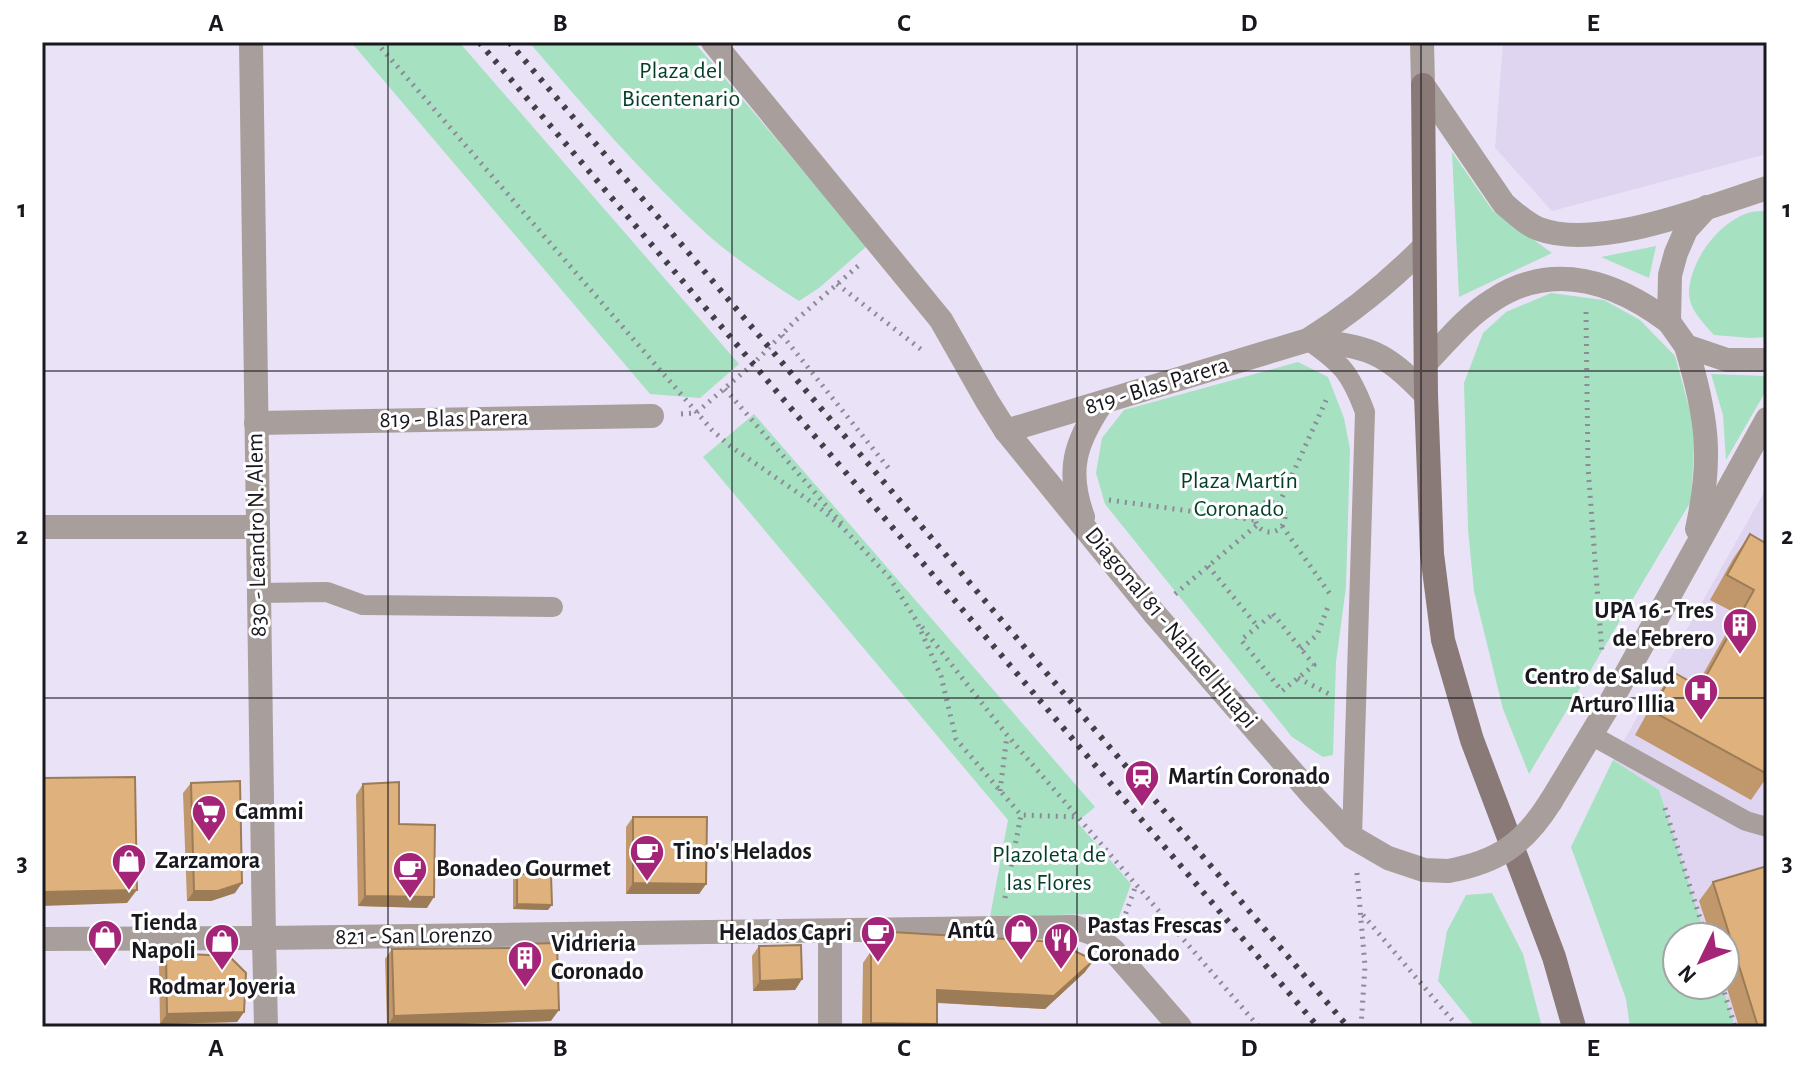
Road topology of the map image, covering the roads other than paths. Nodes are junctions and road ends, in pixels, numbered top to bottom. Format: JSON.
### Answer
{"nodes":[{"id":1,"x":251,"y":42,"type":"edge"},
{"id":2,"x":713,"y":42,"type":"edge"},
{"id":3,"x":1422,"y":42,"type":"edge"},
{"id":4,"x":1423,"y":85,"type":"junction"},
{"id":5,"x":1767,"y":188,"type":"edge"},
{"id":6,"x":1707,"y":207,"type":"junction"},
{"id":7,"x":1423,"y":248,"type":"junction"},
{"id":8,"x":1669,"y":322,"type":"junction"},
{"id":9,"x":1308,"y":340,"type":"junction"},
{"id":10,"x":1686,"y":346,"type":"junction"},
{"id":11,"x":1767,"y":360,"type":"edge"},
{"id":12,"x":1426,"y":363,"type":"junction"},
{"id":13,"x":1426,"y":395,"type":"junction"},
{"id":14,"x":1101,"y":404,"type":"junction"},
{"id":15,"x":652,"y":416,"type":"road end"},
{"id":16,"x":1767,"y":419,"type":"edge"},
{"id":17,"x":256,"y":423,"type":"junction"},
{"id":18,"x":1006,"y":431,"type":"junction"},
{"id":19,"x":42,"y":527,"type":"edge"},
{"id":20,"x":257,"y":527,"type":"junction"},
{"id":21,"x":1086,"y":527,"type":"junction"},
{"id":22,"x":1691,"y":555,"type":"junction"},
{"id":23,"x":258,"y":593,"type":"junction"},
{"id":24,"x":553,"y":607,"type":"dead end"},
{"id":25,"x":1591,"y":735,"type":"junction"},
{"id":26,"x":1767,"y":827,"type":"edge"},
{"id":27,"x":1352,"y":837,"type":"junction"},
{"id":28,"x":830,"y":931,"type":"junction"},
{"id":29,"x":264,"y":938,"type":"junction"},
{"id":30,"x":42,"y":939,"type":"edge"},
{"id":31,"x":266,"y":1027,"type":"edge"},
{"id":32,"x":830,"y":1027,"type":"edge"},
{"id":33,"x":1180,"y":1027,"type":"edge"},
{"id":34,"x":1574,"y":1027,"type":"edge"}],
"edges":[{"from":1,"to":17,"type":"street","name":"830 - Leandro N. Alem"},
{"from":2,"to":18,"type":"street","name":"Diagonal 81 - Nahuel Huapi"},
{"from":3,"to":4,"type":"street"},
{"from":4,"to":6,"type":"street"},
{"from":4,"to":7,"type":"main road"},
{"from":5,"to":6,"type":"street"},
{"from":6,"to":8,"type":"street"},
{"from":7,"to":9,"type":"street","name":"819 - Blas Parera"},
{"from":7,"to":12,"type":"main road"},
{"from":8,"to":10,"type":"street","name":"Diagonal 81 - Nahuel Huapi"},
{"from":8,"to":12,"type":"street","name":"Diagonal 81 - Nahuel Huapi"},
{"from":9,"to":13,"type":"street","name":"819 - Blas Parera"},
{"from":9,"to":14,"type":"street","name":"819 - Blas Parera"},
{"from":9,"to":27,"type":"lane"},
{"from":10,"to":11,"type":"street"},
{"from":10,"to":22,"type":"street","name":"Diagonal 81 - Nahuel Huapi"},
{"from":12,"to":13,"type":"main road"},
{"from":13,"to":34,"type":"main road"},
{"from":14,"to":18,"type":"street","name":"819 - Blas Parera"},
{"from":14,"to":21,"type":"street"},
{"from":15,"to":17,"type":"street","name":"819 - Blas Parera"},
{"from":16,"to":22,"type":"street","name":"Diagonal 81 - Nahuel Huapi"},
{"from":17,"to":20,"type":"street","name":"830 - Leandro N. Alem"},
{"from":18,"to":21,"type":"street","name":"Diagonal 81 - Nahuel Huapi"},
{"from":19,"to":20,"type":"street"},
{"from":20,"to":23,"type":"street","name":"830 - Leandro N. Alem"},
{"from":21,"to":27,"type":"street","name":"Diagonal 81 - Nahuel Huapi"},
{"from":22,"to":25,"type":"street","name":"Diagonal 81 - Nahuel Huapi"},
{"from":23,"to":24,"type":"lane"},
{"from":23,"to":29,"type":"street","name":"830 - Leandro N. Alem"},
{"from":25,"to":26,"type":"lane"},
{"from":25,"to":27,"type":"street","name":"Diagonal 81 - Nahuel Huapi","bridge":true},
{"from":28,"to":29,"type":"street","name":"821 - San Lorenzo"},
{"from":28,"to":32,"type":"street"},
{"from":28,"to":33,"type":"street","name":"821 - San Lorenzo"},
{"from":29,"to":30,"type":"street","name":"821 - San Lorenzo"},
{"from":29,"to":31,"type":"street","name":"830 - Leandro N. Alem"}]}
